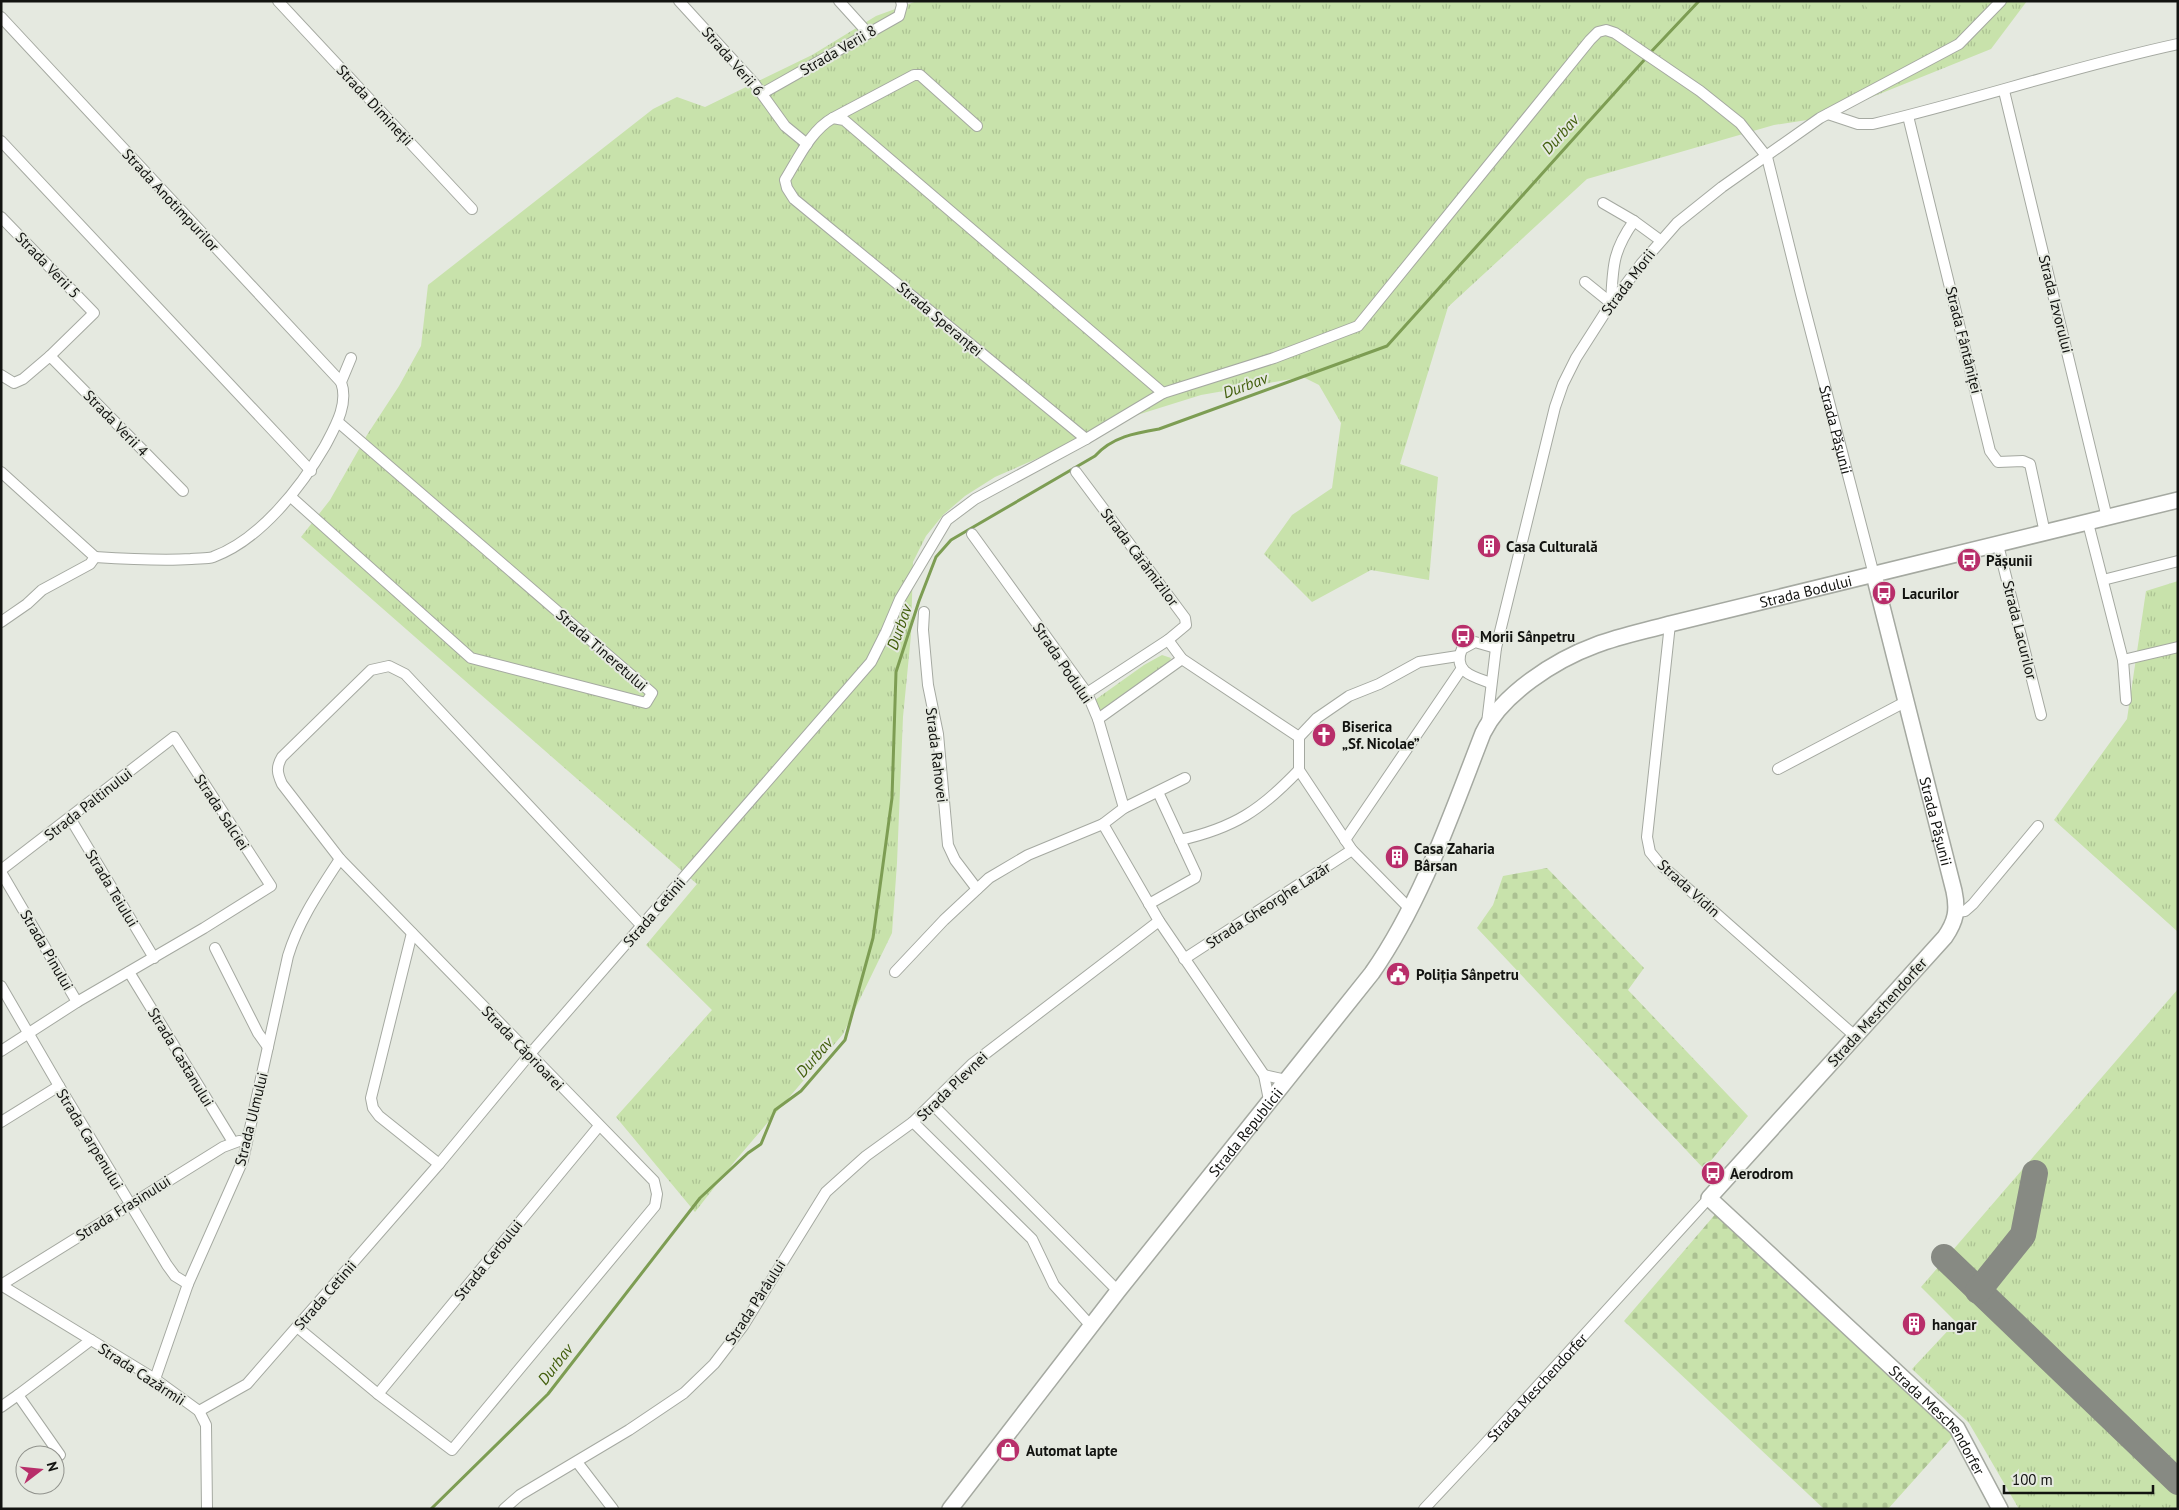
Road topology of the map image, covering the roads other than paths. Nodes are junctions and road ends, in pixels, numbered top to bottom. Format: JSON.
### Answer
{"nodes":[{"id":1,"x":278,"y":1,"type":"edge"},
{"id":2,"x":679,"y":1,"type":"edge"},
{"id":3,"x":839,"y":1,"type":"edge"},
{"id":4,"x":901,"y":1,"type":"edge"},
{"id":5,"x":2001,"y":1,"type":"edge"},
{"id":6,"x":1,"y":17,"type":"edge"},
{"id":7,"x":868,"y":33,"type":"junction"},
{"id":8,"x":2178,"y":44,"type":"edge"},
{"id":9,"x":2004,"y":91,"type":"junction"},
{"id":10,"x":763,"y":93,"type":"junction"},
{"id":11,"x":1828,"y":114,"type":"junction"},
{"id":12,"x":1908,"y":116,"type":"junction"},
{"id":13,"x":834,"y":118,"type":"junction"},
{"id":14,"x":977,"y":126,"type":"dead end"},
{"id":15,"x":1,"y":141,"type":"edge"},
{"id":16,"x":807,"y":144,"type":"junction"},
{"id":17,"x":1768,"y":157,"type":"junction"},
{"id":18,"x":1604,"y":203,"type":"dead end"},
{"id":19,"x":472,"y":209,"type":"dead end"},
{"id":20,"x":1,"y":217,"type":"edge"},
{"id":21,"x":1634,"y":221,"type":"junction"},
{"id":22,"x":1660,"y":240,"type":"junction"},
{"id":23,"x":1586,"y":282,"type":"dead end"},
{"id":24,"x":1611,"y":303,"type":"junction"},
{"id":25,"x":50,"y":356,"type":"junction"},
{"id":26,"x":351,"y":358,"type":"dead end"},
{"id":27,"x":1,"y":375,"type":"edge"},
{"id":28,"x":341,"y":382,"type":"junction"},
{"id":29,"x":1163,"y":393,"type":"junction"},
{"id":30,"x":338,"y":422,"type":"junction"},
{"id":31,"x":1086,"y":439,"type":"junction"},
{"id":32,"x":311,"y":471,"type":"junction"},
{"id":33,"x":1,"y":472,"type":"edge"},
{"id":34,"x":1076,"y":472,"type":"dead end"},
{"id":35,"x":183,"y":491,"type":"dead end"},
{"id":36,"x":291,"y":497,"type":"junction"},
{"id":37,"x":2178,"y":500,"type":"edge"},
{"id":38,"x":2107,"y":518,"type":"junction"},
{"id":39,"x":2088,"y":523,"type":"junction"},
{"id":40,"x":2045,"y":533,"type":"junction"},
{"id":41,"x":972,"y":534,"type":"dead end"},
{"id":42,"x":1998,"y":545,"type":"junction"},
{"id":43,"x":96,"y":558,"type":"junction"},
{"id":44,"x":2178,"y":561,"type":"edge"},
{"id":45,"x":1874,"y":575,"type":"junction"},
{"id":46,"x":2103,"y":580,"type":"junction"},
{"id":47,"x":924,"y":612,"type":"dead end"},
{"id":48,"x":1,"y":622,"type":"edge"},
{"id":49,"x":1670,"y":624,"type":"junction"},
{"id":50,"x":1168,"y":640,"type":"junction"},
{"id":51,"x":2178,"y":647,"type":"edge"},
{"id":52,"x":1496,"y":648,"type":"junction"},
{"id":53,"x":1458,"y":656,"type":"junction"},
{"id":54,"x":1182,"y":658,"type":"junction"},
{"id":55,"x":2123,"y":660,"type":"junction"},
{"id":56,"x":1462,"y":668,"type":"junction"},
{"id":57,"x":1490,"y":688,"type":"junction"},
{"id":58,"x":1087,"y":694,"type":"junction"},
{"id":59,"x":2126,"y":700,"type":"dead end"},
{"id":60,"x":1907,"y":701,"type":"junction"},
{"id":61,"x":1500,"y":707,"type":"junction"},
{"id":62,"x":2041,"y":715,"type":"dead end"},
{"id":63,"x":1098,"y":719,"type":"junction"},
{"id":64,"x":1487,"y":725,"type":"junction"},
{"id":65,"x":174,"y":737,"type":"joint"},
{"id":66,"x":1299,"y":737,"type":"junction"},
{"id":67,"x":1778,"y":768,"type":"dead end"},
{"id":68,"x":1299,"y":770,"type":"junction"},
{"id":69,"x":1185,"y":778,"type":"dead end"},
{"id":70,"x":1158,"y":792,"type":"junction"},
{"id":71,"x":1124,"y":808,"type":"junction"},
{"id":72,"x":70,"y":818,"type":"junction"},
{"id":73,"x":1102,"y":824,"type":"junction"},
{"id":74,"x":2038,"y":826,"type":"dead end"},
{"id":75,"x":1180,"y":840,"type":"junction"},
{"id":76,"x":1345,"y":840,"type":"junction"},
{"id":77,"x":1352,"y":850,"type":"junction"},
{"id":78,"x":340,"y":859,"type":"junction"},
{"id":79,"x":1,"y":871,"type":"edge"},
{"id":80,"x":978,"y":889,"type":"junction"},
{"id":81,"x":1149,"y":904,"type":"junction"},
{"id":82,"x":1410,"y":910,"type":"junction"},
{"id":83,"x":1957,"y":912,"type":"junction"},
{"id":84,"x":1159,"y":921,"type":"junction"},
{"id":85,"x":642,"y":926,"type":"junction"},
{"id":86,"x":412,"y":933,"type":"junction"},
{"id":87,"x":215,"y":948,"type":"dead end"},
{"id":88,"x":154,"y":958,"type":"junction"},
{"id":89,"x":1184,"y":959,"type":"junction"},
{"id":90,"x":130,"y":972,"type":"junction"},
{"id":91,"x":895,"y":972,"type":"dead end"},
{"id":92,"x":1,"y":986,"type":"edge"},
{"id":93,"x":77,"y":1002,"type":"junction"},
{"id":94,"x":28,"y":1034,"type":"junction"},
{"id":95,"x":1855,"y":1036,"type":"junction"},
{"id":96,"x":268,"y":1046,"type":"junction"},
{"id":97,"x":1,"y":1051,"type":"edge"},
{"id":98,"x":530,"y":1054,"type":"junction"},
{"id":99,"x":1264,"y":1075,"type":"junction"},
{"id":100,"x":1286,"y":1080,"type":"junction"},
{"id":101,"x":59,"y":1086,"type":"junction"},
{"id":102,"x":1269,"y":1100,"type":"junction"},
{"id":103,"x":932,"y":1104,"type":"junction"},
{"id":104,"x":1,"y":1122,"type":"edge"},
{"id":105,"x":913,"y":1122,"type":"junction"},
{"id":106,"x":599,"y":1126,"type":"junction"},
{"id":107,"x":233,"y":1142,"type":"junction"},
{"id":108,"x":247,"y":1142,"type":"junction"},
{"id":109,"x":439,"y":1164,"type":"junction"},
{"id":110,"x":1709,"y":1198,"type":"junction"},
{"id":111,"x":130,"y":1204,"type":"junction"},
{"id":112,"x":188,"y":1284,"type":"junction"},
{"id":113,"x":1,"y":1285,"type":"edge"},
{"id":114,"x":1118,"y":1291,"type":"junction"},
{"id":115,"x":1091,"y":1326,"type":"junction"},
{"id":116,"x":297,"y":1327,"type":"junction"},
{"id":117,"x":91,"y":1340,"type":"junction"},
{"id":118,"x":155,"y":1379,"type":"junction"},
{"id":119,"x":378,"y":1394,"type":"junction"},
{"id":120,"x":18,"y":1395,"type":"junction"},
{"id":121,"x":1,"y":1407,"type":"edge"},
{"id":122,"x":198,"y":1411,"type":"junction"},
{"id":123,"x":53,"y":1445,"type":"edge"},
{"id":124,"x":577,"y":1462,"type":"junction"},
{"id":125,"x":207,"y":1509,"type":"edge"},
{"id":126,"x":504,"y":1509,"type":"edge"},
{"id":127,"x":613,"y":1509,"type":"edge"},
{"id":128,"x":950,"y":1509,"type":"edge"},
{"id":129,"x":1424,"y":1509,"type":"edge"},
{"id":130,"x":2000,"y":1509,"type":"edge"}],
"edges":[{"from":1,"to":19,"type":"street","name":"Strada Dimineții"},
{"from":2,"to":10,"type":"street","name":"Strada Verii 6"},
{"from":3,"to":7,"type":"street"},
{"from":4,"to":7,"type":"street","name":"Strada Verii 8"},
{"from":5,"to":11,"type":"street","name":"Strada Morii"},
{"from":6,"to":28,"type":"street","name":"Strada Anotimpurilor"},
{"from":7,"to":10,"type":"street","name":"Strada Verii 8"},
{"from":8,"to":9,"type":"street"},
{"from":9,"to":12,"type":"street"},
{"from":9,"to":38,"type":"street","name":"Strada Izvorului"},
{"from":10,"to":16,"type":"street","name":"Strada Verii 6"},
{"from":11,"to":12,"type":"street"},
{"from":11,"to":17,"type":"street","name":"Strada Morii"},
{"from":12,"to":40,"type":"street","name":"Strada Fântâniței"},
{"from":13,"to":14,"type":"street"},
{"from":13,"to":16,"type":"street"},
{"from":13,"to":29,"type":"street"},
{"from":15,"to":32,"type":"street"},
{"from":16,"to":31,"type":"street","name":"Strada Speranței"},
{"from":17,"to":22,"type":"street","name":"Strada Morii"},
{"from":17,"to":29,"type":"street","name":"Strada Cetinii"},
{"from":17,"to":45,"type":"street","name":"Strada Pășunii"},
{"from":18,"to":21,"type":"street"},
{"from":20,"to":25,"type":"street","name":"Strada Verii 5"},
{"from":21,"to":22,"type":"street"},
{"from":21,"to":24,"type":"street"},
{"from":22,"to":24,"type":"street","name":"Strada Morii"},
{"from":23,"to":24,"type":"street"},
{"from":24,"to":52,"type":"street","name":"Strada Morii"},
{"from":25,"to":27,"type":"street"},
{"from":25,"to":35,"type":"street","name":"Strada Verii 4"},
{"from":26,"to":28,"type":"street"},
{"from":28,"to":30,"type":"street"},
{"from":29,"to":31,"type":"street","name":"Strada Cetinii"},
{"from":30,"to":32,"type":"street"},
{"from":30,"to":36,"type":"street","name":"Strada Tineretului"},
{"from":31,"to":85,"type":"street","name":"Strada Cetinii"},
{"from":32,"to":36,"type":"street"},
{"from":33,"to":43,"type":"street"},
{"from":34,"to":50,"type":"street","name":"Strada Cărămizilor"},
{"from":36,"to":43,"type":"street"},
{"from":37,"to":38,"type":"main road","name":"Strada Bodului"},
{"from":38,"to":39,"type":"main road","name":"Strada Bodului"},
{"from":39,"to":40,"type":"main road","name":"Strada Bodului"},
{"from":39,"to":46,"type":"street"},
{"from":40,"to":42,"type":"main road","name":"Strada Bodului"},
{"from":41,"to":58,"type":"street","name":"Strada Podului"},
{"from":42,"to":45,"type":"main road","name":"Strada Bodului"},
{"from":42,"to":62,"type":"street","name":"Strada Lacurilor"},
{"from":43,"to":48,"type":"street"},
{"from":44,"to":46,"type":"street"},
{"from":45,"to":49,"type":"main road","name":"Strada Bodului"},
{"from":45,"to":60,"type":"main road","name":"Strada Pășunii"},
{"from":46,"to":55,"type":"street"},
{"from":47,"to":80,"type":"street","name":"Strada Rahovei"},
{"from":49,"to":61,"type":"main road","name":"Strada Bodului"},
{"from":49,"to":95,"type":"street","name":"Strada Vidin"},
{"from":50,"to":54,"type":"street"},
{"from":50,"to":58,"type":"street"},
{"from":51,"to":55,"type":"street"},
{"from":52,"to":53,"type":"street"},
{"from":52,"to":57,"type":"street","name":"Strada Morii"},
{"from":53,"to":56,"type":"street"},
{"from":53,"to":66,"type":"street"},
{"from":54,"to":63,"type":"street"},
{"from":54,"to":66,"type":"street"},
{"from":55,"to":59,"type":"street"},
{"from":56,"to":57,"type":"street"},
{"from":56,"to":76,"type":"street"},
{"from":57,"to":61,"type":"street"},
{"from":57,"to":64,"type":"street","name":"Strada Morii"},
{"from":58,"to":63,"type":"street","name":"Strada Podului"},
{"from":60,"to":67,"type":"street"},
{"from":60,"to":83,"type":"main road","name":"Strada Pășunii"},
{"from":61,"to":64,"type":"main road","name":"Strada Bodului"},
{"from":63,"to":71,"type":"street","name":"Strada Podului"},
{"from":64,"to":82,"type":"main road","name":"Strada Republicii"},
{"from":65,"to":72,"type":"street","name":"Strada Paltinului"},
{"from":65,"to":88,"type":"street","name":"Strada Salciei"},
{"from":66,"to":68,"type":"street"},
{"from":68,"to":75,"type":"street"},
{"from":68,"to":76,"type":"street"},
{"from":69,"to":70,"type":"street"},
{"from":70,"to":71,"type":"street"},
{"from":70,"to":75,"type":"street"},
{"from":71,"to":73,"type":"street"},
{"from":72,"to":79,"type":"street","name":"Strada Paltinului"},
{"from":72,"to":88,"type":"street","name":"Strada Teiului"},
{"from":73,"to":80,"type":"street"},
{"from":73,"to":81,"type":"street"},
{"from":74,"to":83,"type":"street"},
{"from":75,"to":81,"type":"street"},
{"from":76,"to":77,"type":"street"},
{"from":77,"to":82,"type":"street"},
{"from":77,"to":89,"type":"street","name":"Strada Gheorghe Lazăr"},
{"from":78,"to":85,"type":"street","name":"Strada Căprioarei"},
{"from":78,"to":86,"type":"street","name":"Strada Căprioarei"},
{"from":78,"to":96,"type":"street","name":"Strada Ulmului"},
{"from":79,"to":93,"type":"street","name":"Strada Pinului"},
{"from":80,"to":91,"type":"street"},
{"from":81,"to":84,"type":"street"},
{"from":82,"to":100,"type":"main road","name":"Strada Republicii"},
{"from":83,"to":95,"type":"main road","name":"Strada Meschendorfer"},
{"from":84,"to":89,"type":"street"},
{"from":84,"to":103,"type":"street","name":"Strada Plevnei"},
{"from":85,"to":98,"type":"street","name":"Strada Cetinii"},
{"from":86,"to":98,"type":"street","name":"Strada Căprioarei"},
{"from":86,"to":109,"type":"street"},
{"from":87,"to":96,"type":"street"},
{"from":88,"to":90,"type":"street"},
{"from":89,"to":99,"type":"street"},
{"from":90,"to":93,"type":"street"},
{"from":90,"to":107,"type":"street","name":"Strada Castanului"},
{"from":92,"to":94,"type":"street","name":"Strada Carpenului"},
{"from":93,"to":94,"type":"street"},
{"from":94,"to":97,"type":"street"},
{"from":94,"to":101,"type":"street","name":"Strada Carpenului"},
{"from":95,"to":110,"type":"main road","name":"Strada Meschendorfer"},
{"from":96,"to":108,"type":"street","name":"Strada Ulmului"},
{"from":98,"to":106,"type":"street","name":"Strada Căprioarei"},
{"from":98,"to":109,"type":"street","name":"Strada Cetinii"},
{"from":99,"to":100,"type":"street"},
{"from":99,"to":102,"type":"street"},
{"from":100,"to":102,"type":"main road","name":"Strada Republicii"},
{"from":101,"to":104,"type":"street"},
{"from":101,"to":111,"type":"street","name":"Strada Carpenului"},
{"from":102,"to":114,"type":"main road","name":"Strada Republicii"},
{"from":103,"to":105,"type":"street","name":"Strada Plevnei"},
{"from":103,"to":114,"type":"street"},
{"from":105,"to":115,"type":"street","name":"Strada Plevnei"},
{"from":105,"to":124,"type":"street","name":"Strada Pârâului"},
{"from":106,"to":119,"type":"street","name":"Strada Cerbului"},
{"from":106,"to":119,"type":"street","name":"Strada Căprioarei"},
{"from":107,"to":108,"type":"street"},
{"from":107,"to":111,"type":"street","name":"Strada Frasinului"},
{"from":108,"to":112,"type":"street","name":"Strada Ulmului"},
{"from":109,"to":116,"type":"street","name":"Strada Cetinii"},
{"from":110,"to":129,"type":"street","name":"Strada Meschendorfer"},
{"from":110,"to":130,"type":"main road","name":"Strada Meschendorfer"},
{"from":111,"to":112,"type":"street","name":"Strada Carpenului"},
{"from":111,"to":113,"type":"street","name":"Strada Frasinului"},
{"from":112,"to":118,"type":"street","name":"Strada Ulmului"},
{"from":113,"to":117,"type":"street","name":"Strada Cazărmii"},
{"from":114,"to":115,"type":"main road","name":"Strada Republicii"},
{"from":115,"to":128,"type":"main road","name":"Strada Republicii"},
{"from":116,"to":119,"type":"street"},
{"from":116,"to":122,"type":"street","name":"Strada Cetinii"},
{"from":117,"to":118,"type":"street","name":"Strada Cazărmii"},
{"from":117,"to":120,"type":"street"},
{"from":118,"to":122,"type":"street","name":"Strada Cazărmii"},
{"from":120,"to":121,"type":"street"},
{"from":120,"to":123,"type":"street"},
{"from":122,"to":125,"type":"street","name":"Strada Cazărmii"},
{"from":124,"to":126,"type":"street","name":"Strada Pârâului"},
{"from":124,"to":127,"type":"street"}]}
